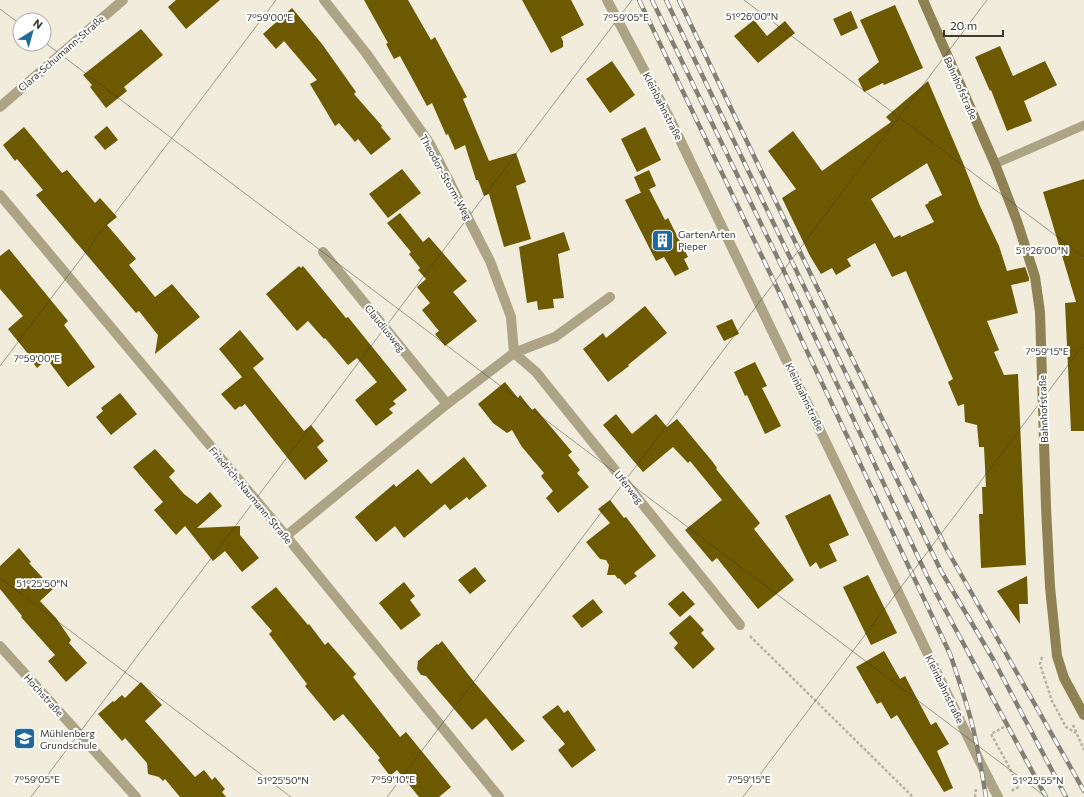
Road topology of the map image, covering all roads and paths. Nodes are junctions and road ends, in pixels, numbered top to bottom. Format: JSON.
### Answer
{"nodes":[{"id":1,"x":123,"y":0,"type":"edge"},
{"id":2,"x":324,"y":0,"type":"edge"},
{"id":3,"x":607,"y":0,"type":"edge"},
{"id":4,"x":923,"y":0,"type":"edge"},
{"id":5,"x":0,"y":107,"type":"edge"},
{"id":6,"x":1084,"y":124,"type":"edge"},
{"id":7,"x":994,"y":164,"type":"junction"},
{"id":8,"x":0,"y":195,"type":"edge"},
{"id":9,"x":323,"y":252,"type":"dead end"},
{"id":10,"x":610,"y":297,"type":"dead end"},
{"id":11,"x":514,"y":353,"type":"junction"},
{"id":12,"x":447,"y":404,"type":"junction"},
{"id":13,"x":286,"y":536,"type":"junction"},
{"id":14,"x":740,"y":626,"type":"joint"},
{"id":15,"x":0,"y":646,"type":"edge"},
{"id":16,"x":1040,"y":664,"type":"dead end"},
{"id":17,"x":1084,"y":715,"type":"edge"},
{"id":18,"x":1004,"y":727,"type":"dead end"},
{"id":19,"x":1076,"y":733,"type":"dead end"},
{"id":20,"x":1002,"y":795,"type":"edge"},
{"id":21,"x":136,"y":797,"type":"edge"},
{"id":22,"x":499,"y":797,"type":"edge"},
{"id":23,"x":913,"y":797,"type":"edge"}],
"edges":[{"from":1,"to":5,"type":"street","name":"Clara-Schumann-Straße"},
{"from":2,"to":11,"type":"street","name":"Theodor-Storm-Weg"},
{"from":3,"to":20,"type":"street","name":"Kleinbahnstraße"},
{"from":4,"to":7,"type":"street","name":"Bahnhofstraße"},
{"from":6,"to":7,"type":"lane"},
{"from":7,"to":17,"type":"street","name":"Bahnhofstraße"},
{"from":8,"to":13,"type":"street","name":"Friedrich-Naumann-Straße"},
{"from":9,"to":12,"type":"street","name":"Claudiusweg"},
{"from":10,"to":11,"type":"street"},
{"from":11,"to":12,"type":"street"},
{"from":11,"to":14,"type":"street","name":"Uferweg"},
{"from":12,"to":13,"type":"street"},
{"from":13,"to":22,"type":"street","name":"Friedrich-Naumann-Straße"},
{"from":14,"to":23,"type":"path"},
{"from":15,"to":21,"type":"street","name":"Hochstraße"},
{"from":16,"to":19,"type":"path"},
{"from":18,"to":20,"type":"path"}]}
